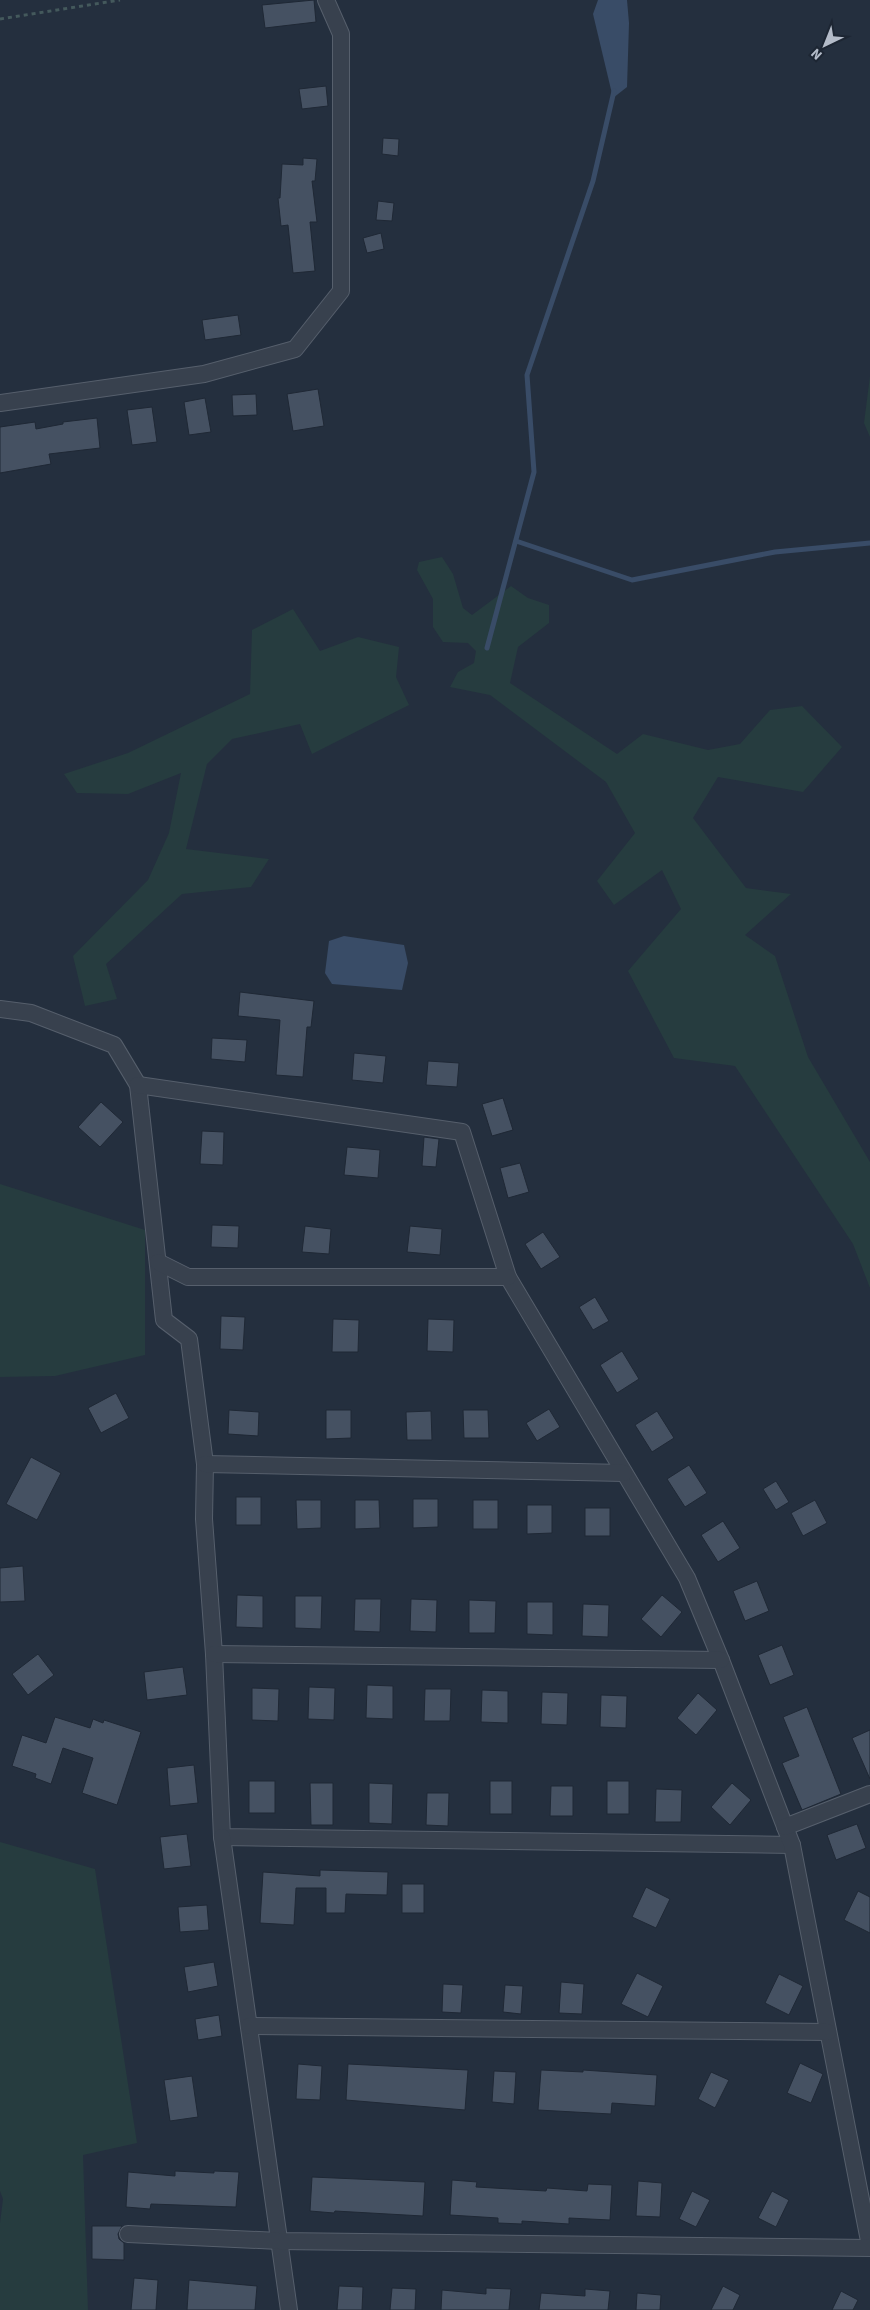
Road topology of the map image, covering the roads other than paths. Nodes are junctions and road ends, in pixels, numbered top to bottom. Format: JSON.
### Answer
{"nodes":[{"id":1,"x":326,"y":0,"type":"edge"},
{"id":2,"x":0,"y":403,"type":"edge"},
{"id":3,"x":0,"y":1009,"type":"edge"},
{"id":4,"x":138,"y":1085,"type":"junction"},
{"id":5,"x":158,"y":1262,"type":"junction"},
{"id":6,"x":508,"y":1277,"type":"junction"},
{"id":7,"x":205,"y":1464,"type":"junction"},
{"id":8,"x":624,"y":1473,"type":"junction"},
{"id":9,"x":214,"y":1654,"type":"junction"},
{"id":10,"x":721,"y":1660,"type":"junction"},
{"id":11,"x":870,"y":1794,"type":"edge"},
{"id":12,"x":785,"y":1827,"type":"junction"},
{"id":13,"x":222,"y":1837,"type":"junction"},
{"id":14,"x":792,"y":1845,"type":"junction"},
{"id":15,"x":249,"y":2026,"type":"junction"},
{"id":16,"x":828,"y":2032,"type":"junction"},
{"id":17,"x":128,"y":2234,"type":"dead end"},
{"id":18,"x":279,"y":2241,"type":"junction"},
{"id":19,"x":870,"y":2247,"type":"edge"},
{"id":20,"x":289,"y":2310,"type":"edge"}],
"edges":[{"from":1,"to":2,"type":"street"},
{"from":3,"to":4,"type":"street"},
{"from":4,"to":5,"type":"street"},
{"from":4,"to":6,"type":"street"},
{"from":5,"to":6,"type":"street"},
{"from":5,"to":7,"type":"street"},
{"from":6,"to":8,"type":"street"},
{"from":7,"to":8,"type":"street"},
{"from":7,"to":9,"type":"street"},
{"from":8,"to":10,"type":"street"},
{"from":9,"to":10,"type":"street"},
{"from":9,"to":13,"type":"street"},
{"from":10,"to":12,"type":"street"},
{"from":11,"to":12,"type":"street"},
{"from":12,"to":14,"type":"street"},
{"from":13,"to":14,"type":"street"},
{"from":13,"to":15,"type":"street"},
{"from":14,"to":16,"type":"street"},
{"from":15,"to":16,"type":"street"},
{"from":15,"to":18,"type":"street"},
{"from":16,"to":19,"type":"street"},
{"from":17,"to":18,"type":"street"},
{"from":18,"to":19,"type":"street"},
{"from":18,"to":20,"type":"street"}]}
